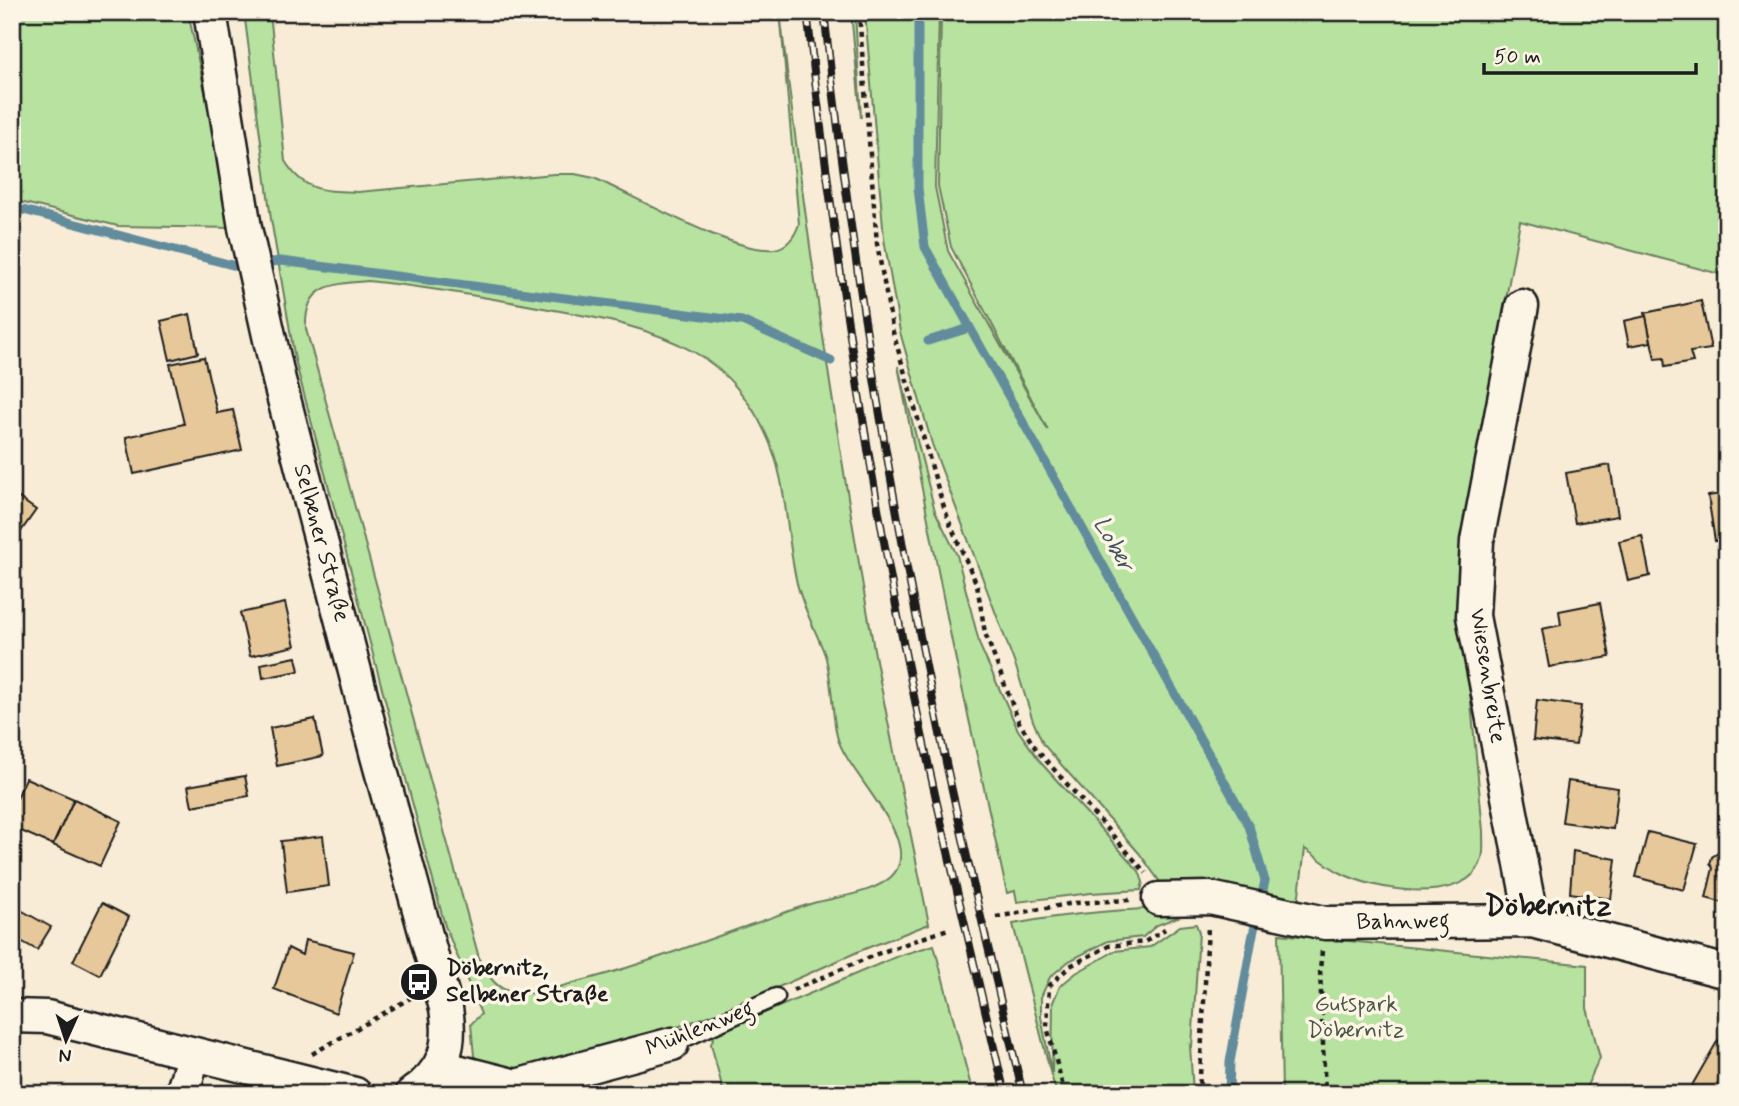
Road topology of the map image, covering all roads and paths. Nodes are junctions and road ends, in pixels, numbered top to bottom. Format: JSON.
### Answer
{"nodes":[{"id":1,"x":210,"y":12,"type":"edge"},
{"id":2,"x":859,"y":12,"type":"edge"},
{"id":3,"x":1522,"y":306,"type":"dead end"},
{"id":4,"x":1216,"y":899,"type":"junction"},
{"id":5,"x":1166,"y":911,"type":"junction"},
{"id":6,"x":996,"y":916,"type":"dead end"},
{"id":7,"x":1532,"y":921,"type":"junction"},
{"id":8,"x":1325,"y":923,"type":"junction"},
{"id":9,"x":948,"y":929,"type":"dead end"},
{"id":10,"x":1727,"y":972,"type":"edge"},
{"id":11,"x":439,"y":982,"type":"junction"},
{"id":12,"x":776,"y":997,"type":"joint"},
{"id":13,"x":12,"y":1016,"type":"edge"},
{"id":14,"x":672,"y":1044,"type":"joint"},
{"id":15,"x":194,"y":1054,"type":"junction"},
{"id":16,"x":441,"y":1067,"type":"junction"},
{"id":17,"x":275,"y":1075,"type":"junction"},
{"id":18,"x":518,"y":1090,"type":"edge"},
{"id":19,"x":182,"y":1094,"type":"edge"},
{"id":20,"x":355,"y":1094,"type":"edge"},
{"id":21,"x":412,"y":1094,"type":"edge"},
{"id":22,"x":1065,"y":1094,"type":"edge"},
{"id":23,"x":1199,"y":1094,"type":"edge"},
{"id":24,"x":1325,"y":1094,"type":"edge"}],
"edges":[{"from":1,"to":11,"type":"street","name":"Selbener Straße"},
{"from":2,"to":5,"type":"path"},
{"from":3,"to":7,"type":"street","name":"Wiesenbreite"},
{"from":4,"to":5,"type":"street","name":"Bahnweg"},
{"from":4,"to":8,"type":"street","name":"Bahnweg"},
{"from":4,"to":23,"type":"path"},
{"from":5,"to":6,"type":"path"},
{"from":5,"to":22,"type":"path"},
{"from":7,"to":8,"type":"street","name":"Bahnweg"},
{"from":7,"to":10,"type":"street","name":"Bahnweg"},
{"from":8,"to":24,"type":"path"},
{"from":9,"to":12,"type":"path","name":"Mühlenweg"},
{"from":11,"to":16,"type":"street","name":"Selbener Straße"},
{"from":11,"to":17,"type":"path"},
{"from":12,"to":14,"type":"lane","name":"Mühlenweg"},
{"from":13,"to":15,"type":"street"},
{"from":14,"to":18,"type":"street","name":"Mühlenweg"},
{"from":15,"to":17,"type":"street"},
{"from":15,"to":19,"type":"street"},
{"from":16,"to":18,"type":"street","name":"Mühlenweg"},
{"from":16,"to":21,"type":"street"},
{"from":17,"to":20,"type":"street"}]}
